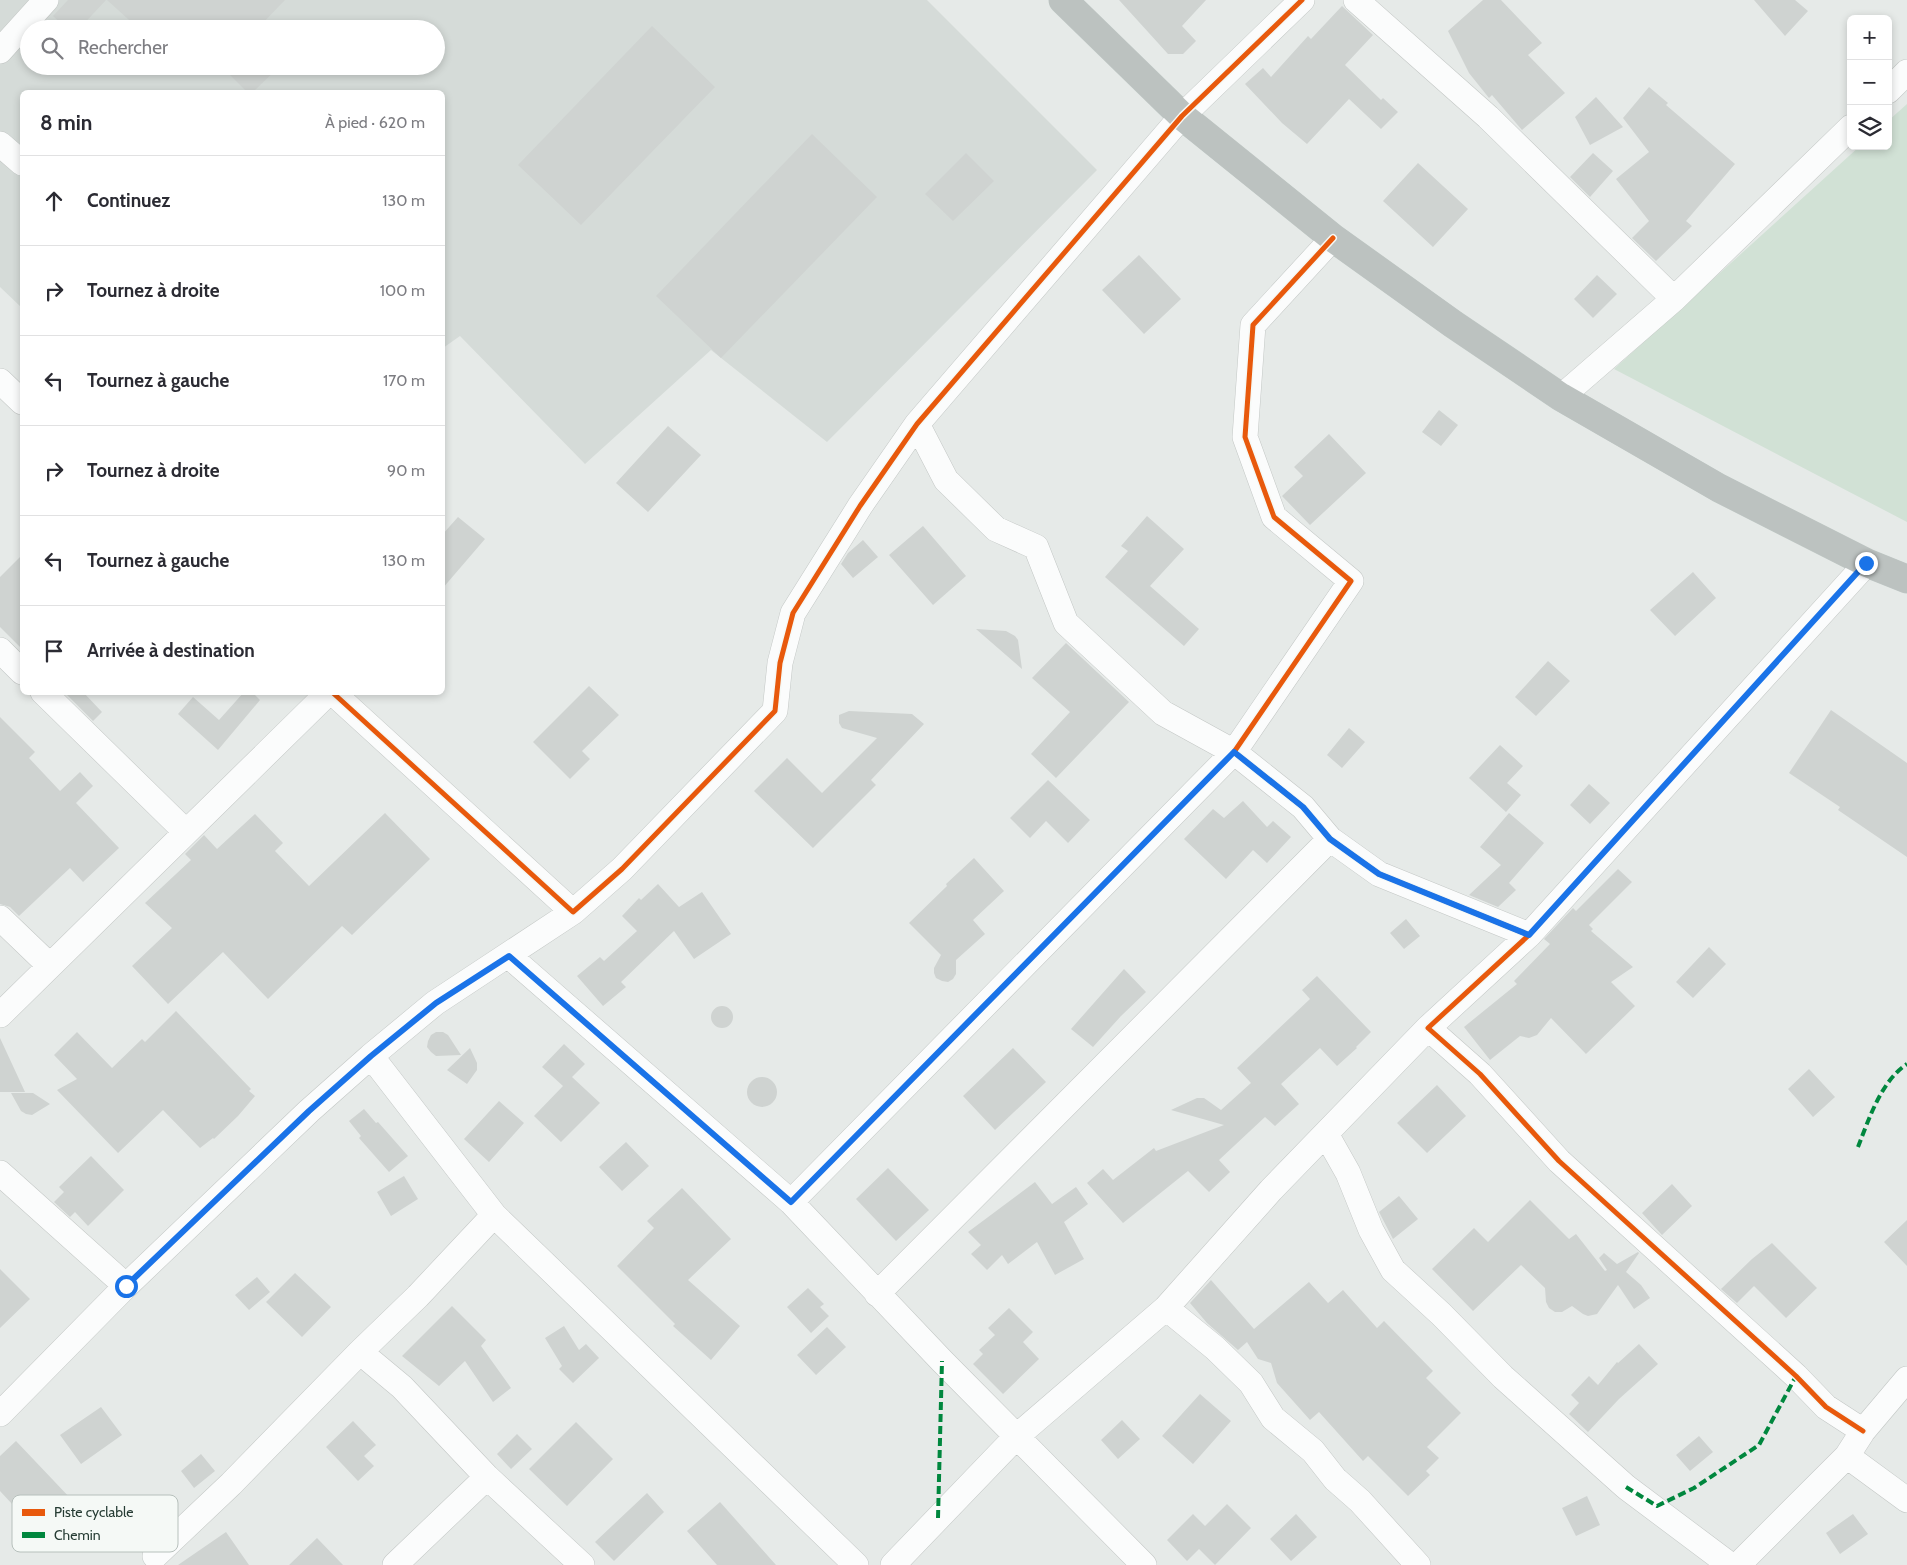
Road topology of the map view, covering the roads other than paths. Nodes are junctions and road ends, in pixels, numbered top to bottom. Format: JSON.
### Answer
{"nodes":[{"id":1,"x":46,"y":0,"type":"edge"},
{"id":2,"x":1063,"y":0,"type":"edge"},
{"id":3,"x":1302,"y":0,"type":"edge"},
{"id":4,"x":1356,"y":0,"type":"edge"},
{"id":5,"x":28,"y":20,"type":"edge"},
{"id":6,"x":20,"y":29,"type":"edge"},
{"id":7,"x":0,"y":51,"type":"edge"},
{"id":8,"x":1907,"y":72,"type":"edge"},
{"id":9,"x":1892,"y":87,"type":"edge"},
{"id":10,"x":1182,"y":116,"type":"junction"},
{"id":11,"x":1847,"y":131,"type":"edge"},
{"id":12,"x":0,"y":144,"type":"edge"},
{"id":13,"x":20,"y":160,"type":"edge"},
{"id":14,"x":1333,"y":238,"type":"junction"},
{"id":15,"x":1674,"y":300,"type":"junction"},
{"id":16,"x":0,"y":381,"type":"edge"},
{"id":17,"x":1561,"y":397,"type":"junction"},
{"id":18,"x":20,"y":400,"type":"edge"},
{"id":19,"x":917,"y":424,"type":"junction"},
{"id":20,"x":1866,"y":563,"type":"junction"},
{"id":21,"x":1907,"y":580,"type":"edge"},
{"id":22,"x":0,"y":650,"type":"edge"},
{"id":23,"x":20,"y":670,"type":"edge"},
{"id":24,"x":47,"y":695,"type":"edge"},
{"id":25,"x":327,"y":695,"type":"edge"},
{"id":26,"x":333,"y":695,"type":"edge"},
{"id":27,"x":1234,"y":752,"type":"junction"},
{"id":28,"x":185,"y":831,"type":"junction"},
{"id":29,"x":1330,"y":839,"type":"junction"},
{"id":30,"x":574,"y":912,"type":"junction"},
{"id":31,"x":0,"y":918,"type":"edge"},
{"id":32,"x":1529,"y":935,"type":"junction"},
{"id":33,"x":509,"y":956,"type":"junction"},
{"id":34,"x":49,"y":965,"type":"junction"},
{"id":35,"x":0,"y":1015,"type":"edge"},
{"id":36,"x":1428,"y":1028,"type":"junction"},
{"id":37,"x":371,"y":1056,"type":"junction"},
{"id":38,"x":1326,"y":1134,"type":"junction"},
{"id":39,"x":0,"y":1173,"type":"edge"},
{"id":40,"x":791,"y":1202,"type":"junction"},
{"id":41,"x":494,"y":1215,"type":"junction"},
{"id":42,"x":126,"y":1286,"type":"junction"},
{"id":43,"x":878,"y":1294,"type":"junction"},
{"id":44,"x":1166,"y":1308,"type":"junction"},
{"id":45,"x":360,"y":1352,"type":"junction"},
{"id":46,"x":1907,"y":1379,"type":"edge"},
{"id":47,"x":0,"y":1414,"type":"edge"},
{"id":48,"x":1863,"y":1431,"type":"junction"},
{"id":49,"x":1016,"y":1437,"type":"junction"},
{"id":50,"x":1847,"y":1456,"type":"junction"},
{"id":51,"x":487,"y":1477,"type":"junction"},
{"id":52,"x":1907,"y":1500,"type":"edge"},
{"id":53,"x":178,"y":1534,"type":"edge"},
{"id":54,"x":159,"y":1552,"type":"edge"},
{"id":55,"x":155,"y":1556,"type":"dead end"},
{"id":56,"x":395,"y":1565,"type":"edge"},
{"id":57,"x":582,"y":1565,"type":"edge"},
{"id":58,"x":856,"y":1565,"type":"edge"},
{"id":59,"x":893,"y":1565,"type":"edge"},
{"id":60,"x":1144,"y":1565,"type":"edge"},
{"id":61,"x":1418,"y":1565,"type":"edge"},
{"id":62,"x":1730,"y":1565,"type":"edge"},
{"id":63,"x":1738,"y":1565,"type":"edge"}],
"edges":[{"from":1,"to":5,"type":"street"},
{"from":2,"to":10,"type":"highway"},
{"from":3,"to":10,"type":"street"},
{"from":4,"to":15,"type":"street"},
{"from":6,"to":7,"type":"street"},
{"from":8,"to":9,"type":"street"},
{"from":10,"to":14,"type":"highway"},
{"from":10,"to":19,"type":"street"},
{"from":11,"to":15,"type":"street"},
{"from":12,"to":13,"type":"street"},
{"from":14,"to":17,"type":"highway"},
{"from":14,"to":27,"type":"street"},
{"from":15,"to":17,"type":"street"},
{"from":16,"to":18,"type":"street"},
{"from":17,"to":20,"type":"highway"},
{"from":19,"to":27,"type":"street"},
{"from":19,"to":30,"type":"street"},
{"from":20,"to":21,"type":"highway"},
{"from":20,"to":32,"type":"street"},
{"from":22,"to":23,"type":"street"},
{"from":24,"to":28,"type":"street"},
{"from":25,"to":28,"type":"street"},
{"from":26,"to":30,"type":"street"},
{"from":27,"to":29,"type":"street"},
{"from":27,"to":40,"type":"street"},
{"from":28,"to":34,"type":"street"},
{"from":29,"to":32,"type":"street"},
{"from":29,"to":43,"type":"street"},
{"from":30,"to":33,"type":"street"},
{"from":31,"to":34,"type":"street"},
{"from":32,"to":36,"type":"street"},
{"from":33,"to":37,"type":"street"},
{"from":33,"to":40,"type":"street"},
{"from":34,"to":35,"type":"street"},
{"from":36,"to":38,"type":"street"},
{"from":36,"to":48,"type":"street"},
{"from":37,"to":41,"type":"street"},
{"from":37,"to":42,"type":"street"},
{"from":38,"to":44,"type":"street"},
{"from":38,"to":62,"type":"street"},
{"from":39,"to":42,"type":"street"},
{"from":40,"to":43,"type":"street"},
{"from":41,"to":45,"type":"street"},
{"from":41,"to":58,"type":"street"},
{"from":42,"to":47,"type":"street"},
{"from":43,"to":49,"type":"street"},
{"from":44,"to":49,"type":"street"},
{"from":44,"to":61,"type":"street"},
{"from":45,"to":51,"type":"street"},
{"from":45,"to":53,"type":"street"},
{"from":46,"to":48,"type":"street"},
{"from":48,"to":50,"type":"street"},
{"from":49,"to":59,"type":"street"},
{"from":49,"to":60,"type":"street"},
{"from":50,"to":52,"type":"street"},
{"from":50,"to":63,"type":"street"},
{"from":51,"to":56,"type":"street"},
{"from":51,"to":57,"type":"street"},
{"from":54,"to":55,"type":"street"}]}
